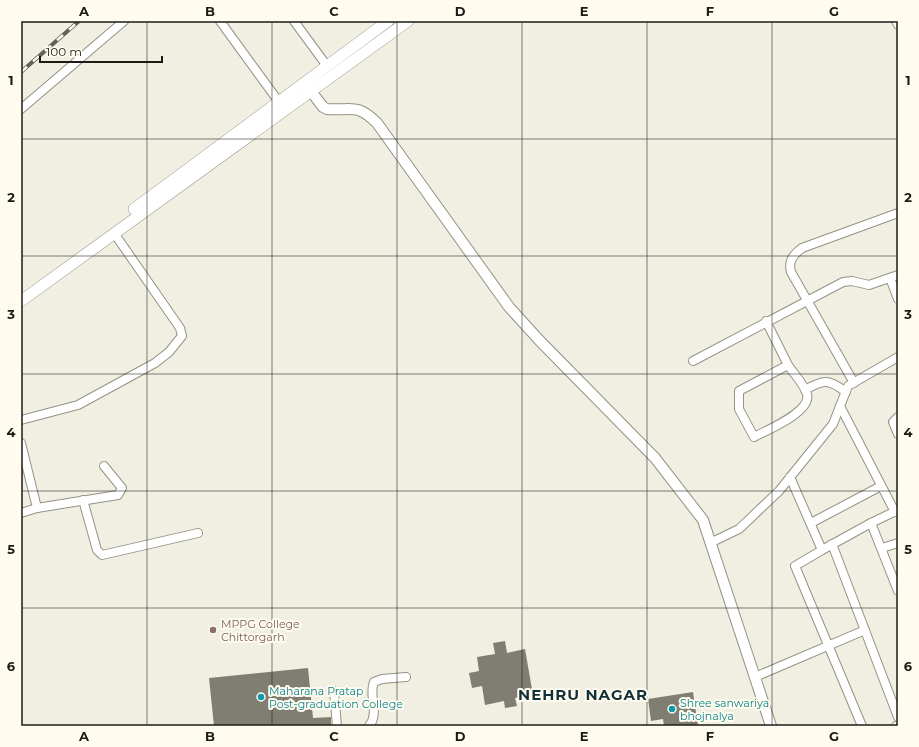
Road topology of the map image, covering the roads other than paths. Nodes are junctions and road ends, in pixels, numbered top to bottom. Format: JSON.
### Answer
{"nodes":[{"id":1,"x":124,"y":21,"type":"edge"},
{"id":2,"x":220,"y":21,"type":"edge"},
{"id":3,"x":294,"y":21,"type":"edge"},
{"id":4,"x":388,"y":21,"type":"edge"},
{"id":5,"x":408,"y":21,"type":"edge"},
{"id":6,"x":896,"y":21,"type":"edge"},
{"id":7,"x":898,"y":25,"type":"edge"},
{"id":8,"x":327,"y":66,"type":"junction"},
{"id":9,"x":304,"y":83,"type":"junction"},
{"id":10,"x":311,"y":92,"type":"junction"},
{"id":11,"x":279,"y":102,"type":"junction"},
{"id":12,"x":21,"y":109,"type":"edge"},
{"id":13,"x":898,"y":213,"type":"edge"},
{"id":14,"x":114,"y":233,"type":"junction"},
{"id":15,"x":894,"y":276,"type":"edge"},
{"id":16,"x":21,"y":294,"type":"edge"},
{"id":17,"x":898,"y":299,"type":"edge"},
{"id":18,"x":808,"y":300,"type":"junction"},
{"id":19,"x":21,"y":301,"type":"edge"},
{"id":20,"x":766,"y":321,"type":"junction"},
{"id":21,"x":898,"y":357,"type":"edge"},
{"id":22,"x":693,"y":361,"type":"dead end"},
{"id":23,"x":788,"y":365,"type":"junction"},
{"id":24,"x":854,"y":383,"type":"junction"},
{"id":25,"x":805,"y":390,"type":"junction"},
{"id":26,"x":846,"y":392,"type":"junction"},
{"id":27,"x":840,"y":406,"type":"junction"},
{"id":28,"x":898,"y":417,"type":"edge"},
{"id":29,"x":21,"y":420,"type":"edge"},
{"id":30,"x":898,"y":434,"type":"edge"},
{"id":31,"x":22,"y":448,"type":"edge"},
{"id":32,"x":104,"y":466,"type":"dead end"},
{"id":33,"x":790,"y":477,"type":"junction"},
{"id":34,"x":881,"y":486,"type":"junction"},
{"id":35,"x":83,"y":500,"type":"junction"},
{"id":36,"x":37,"y":508,"type":"junction"},
{"id":37,"x":896,"y":511,"type":"edge"},
{"id":38,"x":21,"y":513,"type":"edge"},
{"id":39,"x":810,"y":523,"type":"junction"},
{"id":40,"x":871,"y":523,"type":"junction"},
{"id":41,"x":198,"y":533,"type":"dead end"},
{"id":42,"x":710,"y":543,"type":"junction"},
{"id":43,"x":898,"y":543,"type":"edge"},
{"id":44,"x":832,"y":544,"type":"junction"},
{"id":45,"x":882,"y":548,"type":"junction"},
{"id":46,"x":822,"y":550,"type":"junction"},
{"id":47,"x":898,"y":591,"type":"edge"},
{"id":48,"x":865,"y":630,"type":"junction"},
{"id":49,"x":829,"y":647,"type":"junction"},
{"id":50,"x":406,"y":677,"type":"dead end"},
{"id":51,"x":755,"y":677,"type":"junction"},
{"id":52,"x":334,"y":692,"type":"dead end"},
{"id":53,"x":895,"y":700,"type":"edge"},
{"id":54,"x":898,"y":717,"type":"edge"},
{"id":55,"x":337,"y":726,"type":"edge"},
{"id":56,"x":369,"y":726,"type":"edge"},
{"id":57,"x":771,"y":726,"type":"edge"},
{"id":58,"x":862,"y":726,"type":"edge"}],
"edges":[{"from":1,"to":12,"type":"street"},
{"from":2,"to":11,"type":"street"},
{"from":3,"to":8,"type":"street"},
{"from":4,"to":8,"type":"main road"},
{"from":5,"to":10,"type":"main road"},
{"from":6,"to":7,"type":"street"},
{"from":8,"to":9,"type":"main road"},
{"from":9,"to":10,"type":"street"},
{"from":9,"to":11,"type":"main road"},
{"from":10,"to":14,"type":"main road"},
{"from":10,"to":42,"type":"street"},
{"from":11,"to":16,"type":"main road"},
{"from":13,"to":18,"type":"street"},
{"from":14,"to":19,"type":"main road"},
{"from":14,"to":29,"type":"street"},
{"from":15,"to":17,"type":"street"},
{"from":15,"to":18,"type":"street"},
{"from":18,"to":20,"type":"street"},
{"from":18,"to":24,"type":"street"},
{"from":20,"to":22,"type":"street"},
{"from":20,"to":23,"type":"street"},
{"from":21,"to":24,"type":"street"},
{"from":23,"to":25,"type":"street"},
{"from":23,"to":25,"type":"street"},
{"from":24,"to":26,"type":"street"},
{"from":25,"to":26,"type":"street"},
{"from":26,"to":27,"type":"street"},
{"from":27,"to":33,"type":"street"},
{"from":27,"to":34,"type":"street"},
{"from":28,"to":30,"type":"street"},
{"from":31,"to":36,"type":"street"},
{"from":32,"to":35,"type":"street"},
{"from":33,"to":39,"type":"street"},
{"from":33,"to":42,"type":"street"},
{"from":34,"to":37,"type":"street"},
{"from":34,"to":39,"type":"street"},
{"from":35,"to":36,"type":"street"},
{"from":35,"to":41,"type":"street"},
{"from":36,"to":38,"type":"street"},
{"from":37,"to":40,"type":"street"},
{"from":39,"to":46,"type":"street"},
{"from":40,"to":44,"type":"street"},
{"from":40,"to":45,"type":"street"},
{"from":42,"to":51,"type":"street"},
{"from":43,"to":45,"type":"street"},
{"from":44,"to":46,"type":"street"},
{"from":44,"to":48,"type":"street"},
{"from":45,"to":47,"type":"street"},
{"from":46,"to":49,"type":"street"},
{"from":48,"to":49,"type":"street"},
{"from":48,"to":53,"type":"street"},
{"from":49,"to":51,"type":"street"},
{"from":49,"to":58,"type":"street"},
{"from":50,"to":56,"type":"street"},
{"from":51,"to":57,"type":"street"},
{"from":52,"to":55,"type":"street"},
{"from":53,"to":54,"type":"street"}]}
